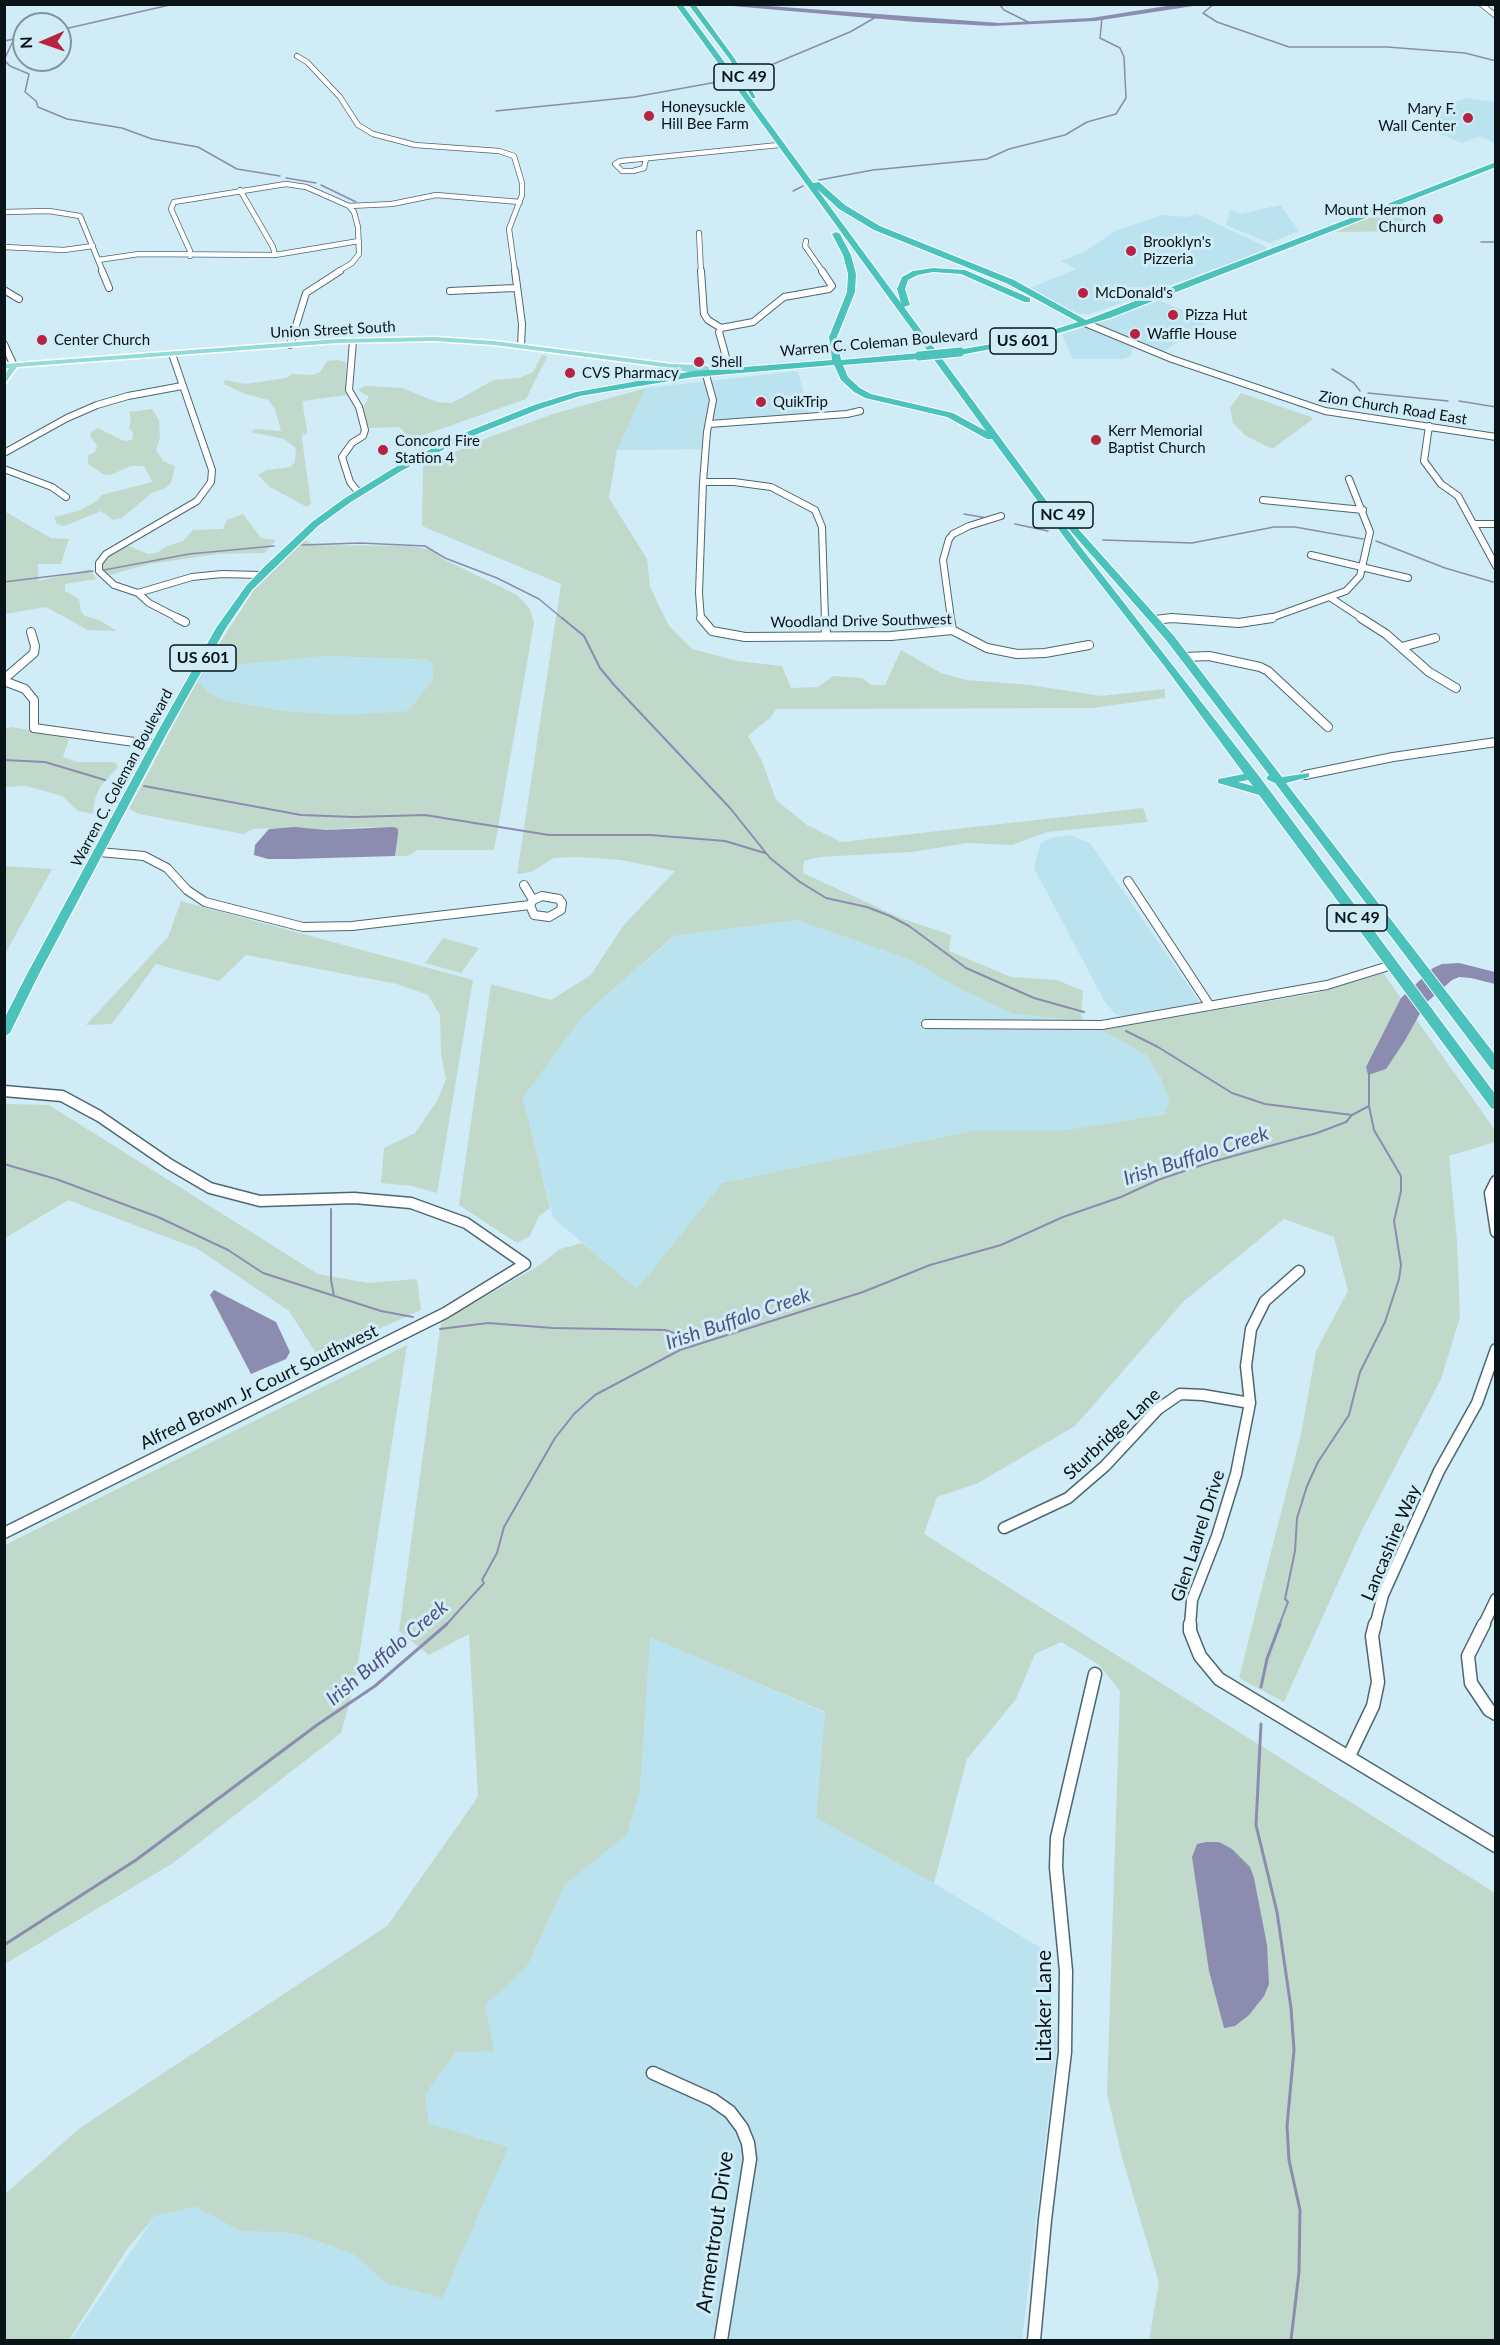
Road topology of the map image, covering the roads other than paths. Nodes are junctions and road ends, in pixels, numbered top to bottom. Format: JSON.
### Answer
{"nodes":[{"id":1,"x":1481,"y":4,"type":"edge"},
{"id":2,"x":678,"y":5,"type":"edge"},
{"id":3,"x":692,"y":5,"type":"edge"},
{"id":4,"x":1496,"y":16,"type":"edge"},
{"id":5,"x":297,"y":56,"type":"dead end"},
{"id":6,"x":779,"y":145,"type":"junction"},
{"id":7,"x":646,"y":159,"type":"junction"},
{"id":8,"x":1496,"y":164,"type":"edge"},
{"id":9,"x":816,"y":184,"type":"junction"},
{"id":10,"x":240,"y":190,"type":"junction"},
{"id":11,"x":519,"y":202,"type":"junction"},
{"id":12,"x":349,"y":206,"type":"junction"},
{"id":13,"x":824,"y":207,"type":"junction"},
{"id":14,"x":4,"y":212,"type":"edge"},
{"id":15,"x":699,"y":233,"type":"dead end"},
{"id":16,"x":359,"y":241,"type":"junction"},
{"id":17,"x":806,"y":241,"type":"dead end"},
{"id":18,"x":93,"y":246,"type":"junction"},
{"id":19,"x":4,"y":247,"type":"edge"},
{"id":20,"x":275,"y":255,"type":"junction"},
{"id":21,"x":190,"y":256,"type":"junction"},
{"id":22,"x":98,"y":260,"type":"junction"},
{"id":23,"x":109,"y":288,"type":"dead end"},
{"id":24,"x":515,"y":288,"type":"junction"},
{"id":25,"x":4,"y":290,"type":"edge"},
{"id":26,"x":450,"y":291,"type":"dead end"},
{"id":27,"x":19,"y":299,"type":"dead end"},
{"id":28,"x":906,"y":305,"type":"junction"},
{"id":29,"x":1084,"y":323,"type":"junction"},
{"id":30,"x":721,"y":328,"type":"junction"},
{"id":31,"x":353,"y":340,"type":"junction"},
{"id":32,"x":4,"y":344,"type":"edge"},
{"id":33,"x":290,"y":345,"type":"junction"},
{"id":34,"x":521,"y":346,"type":"junction"},
{"id":35,"x":172,"y":354,"type":"junction"},
{"id":36,"x":837,"y":362,"type":"junction"},
{"id":37,"x":4,"y":366,"type":"edge"},
{"id":38,"x":14,"y":366,"type":"junction"},
{"id":39,"x":672,"y":366,"type":"junction"},
{"id":40,"x":729,"y":368,"type":"junction"},
{"id":41,"x":772,"y":368,"type":"junction"},
{"id":42,"x":706,"y":371,"type":"junction"},
{"id":43,"x":667,"y":378,"type":"junction"},
{"id":44,"x":4,"y":382,"type":"edge"},
{"id":45,"x":182,"y":386,"type":"junction"},
{"id":46,"x":535,"y":409,"type":"junction"},
{"id":47,"x":860,"y":411,"type":"dead end"},
{"id":48,"x":709,"y":423,"type":"junction"},
{"id":49,"x":1429,"y":426,"type":"junction"},
{"id":50,"x":1496,"y":437,"type":"edge"},
{"id":51,"x":1001,"y":446,"type":"junction"},
{"id":52,"x":4,"y":453,"type":"edge"},
{"id":53,"x":4,"y":469,"type":"edge"},
{"id":54,"x":1349,"y":479,"type":"dead end"},
{"id":55,"x":703,"y":482,"type":"junction"},
{"id":56,"x":359,"y":493,"type":"junction"},
{"id":57,"x":66,"y":497,"type":"dead end"},
{"id":58,"x":1263,"y":500,"type":"dead end"},
{"id":59,"x":1363,"y":510,"type":"junction"},
{"id":60,"x":1001,"y":516,"type":"dead end"},
{"id":61,"x":1474,"y":524,"type":"junction"},
{"id":62,"x":1496,"y":524,"type":"edge"},
{"id":63,"x":1311,"y":555,"type":"dead end"},
{"id":64,"x":1493,"y":557,"type":"edge"},
{"id":65,"x":1496,"y":566,"type":"edge"},
{"id":66,"x":1363,"y":568,"type":"junction"},
{"id":67,"x":261,"y":575,"type":"junction"},
{"id":68,"x":1408,"y":578,"type":"dead end"},
{"id":69,"x":138,"y":593,"type":"junction"},
{"id":70,"x":1330,"y":598,"type":"junction"},
{"id":71,"x":1155,"y":620,"type":"junction"},
{"id":72,"x":185,"y":622,"type":"dead end"},
{"id":73,"x":952,"y":630,"type":"junction"},
{"id":74,"x":32,"y":632,"type":"dead end"},
{"id":75,"x":826,"y":635,"type":"junction"},
{"id":76,"x":1435,"y":638,"type":"dead end"},
{"id":77,"x":1089,"y":645,"type":"dead end"},
{"id":78,"x":1402,"y":647,"type":"junction"},
{"id":79,"x":1184,"y":657,"type":"junction"},
{"id":80,"x":1168,"y":663,"type":"junction"},
{"id":81,"x":4,"y":680,"type":"edge"},
{"id":82,"x":1456,"y":688,"type":"dead end"},
{"id":83,"x":1210,"y":690,"type":"junction"},
{"id":84,"x":1328,"y":727,"type":"dead end"},
{"id":85,"x":1218,"y":730,"type":"junction"},
{"id":86,"x":1496,"y":742,"type":"edge"},
{"id":87,"x":156,"y":745,"type":"junction"},
{"id":88,"x":1270,"y":769,"type":"junction"},
{"id":89,"x":1305,"y":775,"type":"junction"},
{"id":90,"x":1250,"y":776,"type":"junction"},
{"id":91,"x":1279,"y":781,"type":"junction"},
{"id":92,"x":1263,"y":792,"type":"junction"},
{"id":93,"x":1319,"y":833,"type":"junction"},
{"id":94,"x":99,"y":852,"type":"junction"},
{"id":95,"x":1311,"y":856,"type":"junction"},
{"id":96,"x":1128,"y":881,"type":"dead end"},
{"id":97,"x":524,"y":885,"type":"dead end"},
{"id":98,"x":1364,"y":893,"type":"junction"},
{"id":99,"x":532,"y":903,"type":"junction"},
{"id":100,"x":1392,"y":965,"type":"junction"},
{"id":101,"x":1210,"y":1006,"type":"junction"},
{"id":102,"x":7,"y":1021,"type":"edge"},
{"id":103,"x":926,"y":1024,"type":"dead end"},
{"id":104,"x":4,"y":1033,"type":"edge"},
{"id":105,"x":1496,"y":1066,"type":"edge"},
{"id":106,"x":4,"y":1091,"type":"edge"},
{"id":107,"x":1496,"y":1105,"type":"edge"},
{"id":108,"x":1496,"y":1181,"type":"edge"},
{"id":109,"x":1496,"y":1232,"type":"edge"},
{"id":110,"x":1299,"y":1271,"type":"dead end"},
{"id":111,"x":1496,"y":1349,"type":"edge"},
{"id":112,"x":1250,"y":1403,"type":"junction"},
{"id":113,"x":1004,"y":1528,"type":"dead end"},
{"id":114,"x":4,"y":1533,"type":"edge"},
{"id":115,"x":1496,"y":1599,"type":"edge"},
{"id":116,"x":1095,"y":1674,"type":"dead end"},
{"id":117,"x":1496,"y":1713,"type":"edge"},
{"id":118,"x":1349,"y":1756,"type":"junction"},
{"id":119,"x":1496,"y":1846,"type":"edge"},
{"id":120,"x":653,"y":2073,"type":"dead end"},
{"id":121,"x":721,"y":2340,"type":"edge"},
{"id":122,"x":1034,"y":2340,"type":"edge"}],
"edges":[{"from":1,"to":4,"type":"street"},
{"from":2,"to":6,"type":"highway","number":"NC 49"},
{"from":3,"to":9,"type":"highway","number":"NC 49"},
{"from":5,"to":11,"type":"street"},
{"from":6,"to":7,"type":"street"},
{"from":6,"to":13,"type":"highway","number":"NC 49"},
{"from":7,"to":7,"type":"street"},
{"from":8,"to":29,"type":"highway","name":"Warren C. Coleman Boulevard","number":"US 601"},
{"from":9,"to":28,"type":"highway","number":"NC 49"},
{"from":9,"to":29,"type":"highway"},
{"from":10,"to":12,"type":"street"},
{"from":10,"to":20,"type":"street"},
{"from":10,"to":21,"type":"street"},
{"from":11,"to":12,"type":"street"},
{"from":11,"to":24,"type":"street"},
{"from":12,"to":16,"type":"street"},
{"from":13,"to":36,"type":"highway"},
{"from":13,"to":51,"type":"highway","number":"NC 49"},
{"from":14,"to":18,"type":"street"},
{"from":15,"to":30,"type":"street"},
{"from":16,"to":20,"type":"street"},
{"from":16,"to":33,"type":"street"},
{"from":17,"to":30,"type":"street"},
{"from":18,"to":19,"type":"street"},
{"from":18,"to":22,"type":"street"},
{"from":20,"to":21,"type":"street"},
{"from":21,"to":22,"type":"street"},
{"from":22,"to":23,"type":"street"},
{"from":24,"to":26,"type":"street"},
{"from":24,"to":34,"type":"street"},
{"from":25,"to":27,"type":"street"},
{"from":28,"to":29,"type":"highway"},
{"from":28,"to":71,"type":"highway","number":"NC 49"},
{"from":29,"to":36,"type":"highway","name":"Warren C. Coleman Boulevard","number":"US 601","bridge":true},
{"from":29,"to":49,"type":"street","name":"Zion Church Road East"},
{"from":30,"to":40,"type":"street"},
{"from":31,"to":33,"type":"main road","name":"Union Street South"},
{"from":31,"to":34,"type":"main road","name":"Union Street South"},
{"from":31,"to":56,"type":"street"},
{"from":32,"to":38,"type":"street"},
{"from":33,"to":35,"type":"main road","name":"Union Street South"},
{"from":34,"to":39,"type":"main road","name":"Union Street South"},
{"from":35,"to":38,"type":"main road","name":"Union Street South"},
{"from":35,"to":45,"type":"street"},
{"from":36,"to":41,"type":"highway","name":"Warren C. Coleman Boulevard","number":"US 601"},
{"from":36,"to":51,"type":"highway"},
{"from":37,"to":38,"type":"main road","name":"Union Street South"},
{"from":38,"to":44,"type":"main road"},
{"from":39,"to":42,"type":"main road","name":"Union Street South"},
{"from":39,"to":43,"type":"highway"},
{"from":40,"to":41,"type":"highway"},
{"from":40,"to":42,"type":"highway"},
{"from":41,"to":42,"type":"highway","name":"Warren C. Coleman Boulevard","number":"US 601"},
{"from":42,"to":43,"type":"highway","name":"Warren C. Coleman Boulevard","number":"US 601"},
{"from":42,"to":46,"type":"highway","name":"Warren C. Coleman Boulevard","number":"US 601"},
{"from":42,"to":48,"type":"street","name":"Woodland Drive Southwest"},
{"from":43,"to":46,"type":"highway","name":"Warren C. Coleman Boulevard","number":"US 601"},
{"from":45,"to":52,"type":"street"},
{"from":45,"to":69,"type":"street"},
{"from":46,"to":56,"type":"highway","name":"Warren C. Coleman Boulevard","number":"US 601"},
{"from":47,"to":48,"type":"street"},
{"from":48,"to":55,"type":"street","name":"Woodland Drive Southwest"},
{"from":49,"to":50,"type":"street","name":"Zion Church Road East"},
{"from":49,"to":61,"type":"street"},
{"from":51,"to":80,"type":"highway","number":"NC 49"},
{"from":53,"to":57,"type":"street"},
{"from":54,"to":59,"type":"street"},
{"from":55,"to":75,"type":"street"},
{"from":55,"to":75,"type":"street","name":"Woodland Drive Southwest"},
{"from":56,"to":67,"type":"highway","name":"Warren C. Coleman Boulevard","number":"US 601"},
{"from":58,"to":59,"type":"street"},
{"from":59,"to":66,"type":"street"},
{"from":60,"to":73,"type":"street"},
{"from":61,"to":62,"type":"street"},
{"from":61,"to":64,"type":"street"},
{"from":63,"to":66,"type":"street"},
{"from":64,"to":65,"type":"street"},
{"from":66,"to":68,"type":"street"},
{"from":66,"to":70,"type":"street"},
{"from":67,"to":69,"type":"street"},
{"from":67,"to":87,"type":"highway","name":"Warren C. Coleman Boulevard","number":"US 601"},
{"from":69,"to":72,"type":"street"},
{"from":70,"to":71,"type":"street"},
{"from":70,"to":78,"type":"street"},
{"from":71,"to":79,"type":"highway","number":"NC 49"},
{"from":73,"to":75,"type":"street","name":"Woodland Drive Southwest"},
{"from":73,"to":77,"type":"street","name":"Woodland Drive Southwest"},
{"from":74,"to":81,"type":"street"},
{"from":76,"to":78,"type":"street"},
{"from":78,"to":82,"type":"street"},
{"from":79,"to":83,"type":"highway","number":"NC 49"},
{"from":79,"to":84,"type":"street"},
{"from":80,"to":83,"type":"highway"},
{"from":80,"to":85,"type":"highway","number":"NC 49"},
{"from":81,"to":87,"type":"street"},
{"from":83,"to":88,"type":"highway","number":"NC 49"},
{"from":85,"to":90,"type":"highway","number":"NC 49"},
{"from":85,"to":91,"type":"highway"},
{"from":86,"to":89,"type":"street"},
{"from":87,"to":94,"type":"highway","name":"Warren C. Coleman Boulevard","number":"US 601"},
{"from":88,"to":89,"type":"highway"},
{"from":88,"to":91,"type":"highway","number":"NC 49"},
{"from":89,"to":91,"type":"highway"},
{"from":90,"to":92,"type":"highway","number":"NC 49"},
{"from":90,"to":92,"type":"highway"},
{"from":90,"to":93,"type":"highway"},
{"from":91,"to":93,"type":"highway","number":"NC 49"},
{"from":92,"to":95,"type":"highway","number":"NC 49"},
{"from":93,"to":98,"type":"highway","number":"NC 49"},
{"from":94,"to":99,"type":"street"},
{"from":94,"to":102,"type":"highway","name":"Warren C. Coleman Boulevard","number":"US 601"},
{"from":95,"to":98,"type":"highway"},
{"from":95,"to":100,"type":"highway","number":"NC 49"},
{"from":96,"to":101,"type":"street"},
{"from":97,"to":99,"type":"street"},
{"from":98,"to":105,"type":"highway","number":"NC 49"},
{"from":99,"to":99,"type":"street"},
{"from":100,"to":101,"type":"street"},
{"from":100,"to":107,"type":"highway","number":"NC 49"},
{"from":101,"to":103,"type":"street"},
{"from":102,"to":104,"type":"highway","name":"Warren C. Coleman Boulevard","number":"US 601"},
{"from":106,"to":114,"type":"street","name":"Alfred Brown Jr Court Southwest"},
{"from":108,"to":109,"type":"street"},
{"from":110,"to":112,"type":"street","name":"Glen Laurel Drive"},
{"from":111,"to":118,"type":"street","name":"Lancashire Way"},
{"from":112,"to":113,"type":"street","name":"Sturbridge Lane"},
{"from":112,"to":118,"type":"street","name":"Glen Laurel Drive"},
{"from":115,"to":117,"type":"street"},
{"from":116,"to":122,"type":"street","name":"Litaker Lane"},
{"from":118,"to":119,"type":"street","name":"Glen Laurel Drive"},
{"from":120,"to":121,"type":"street","name":"Armentrout Drive"}]}
